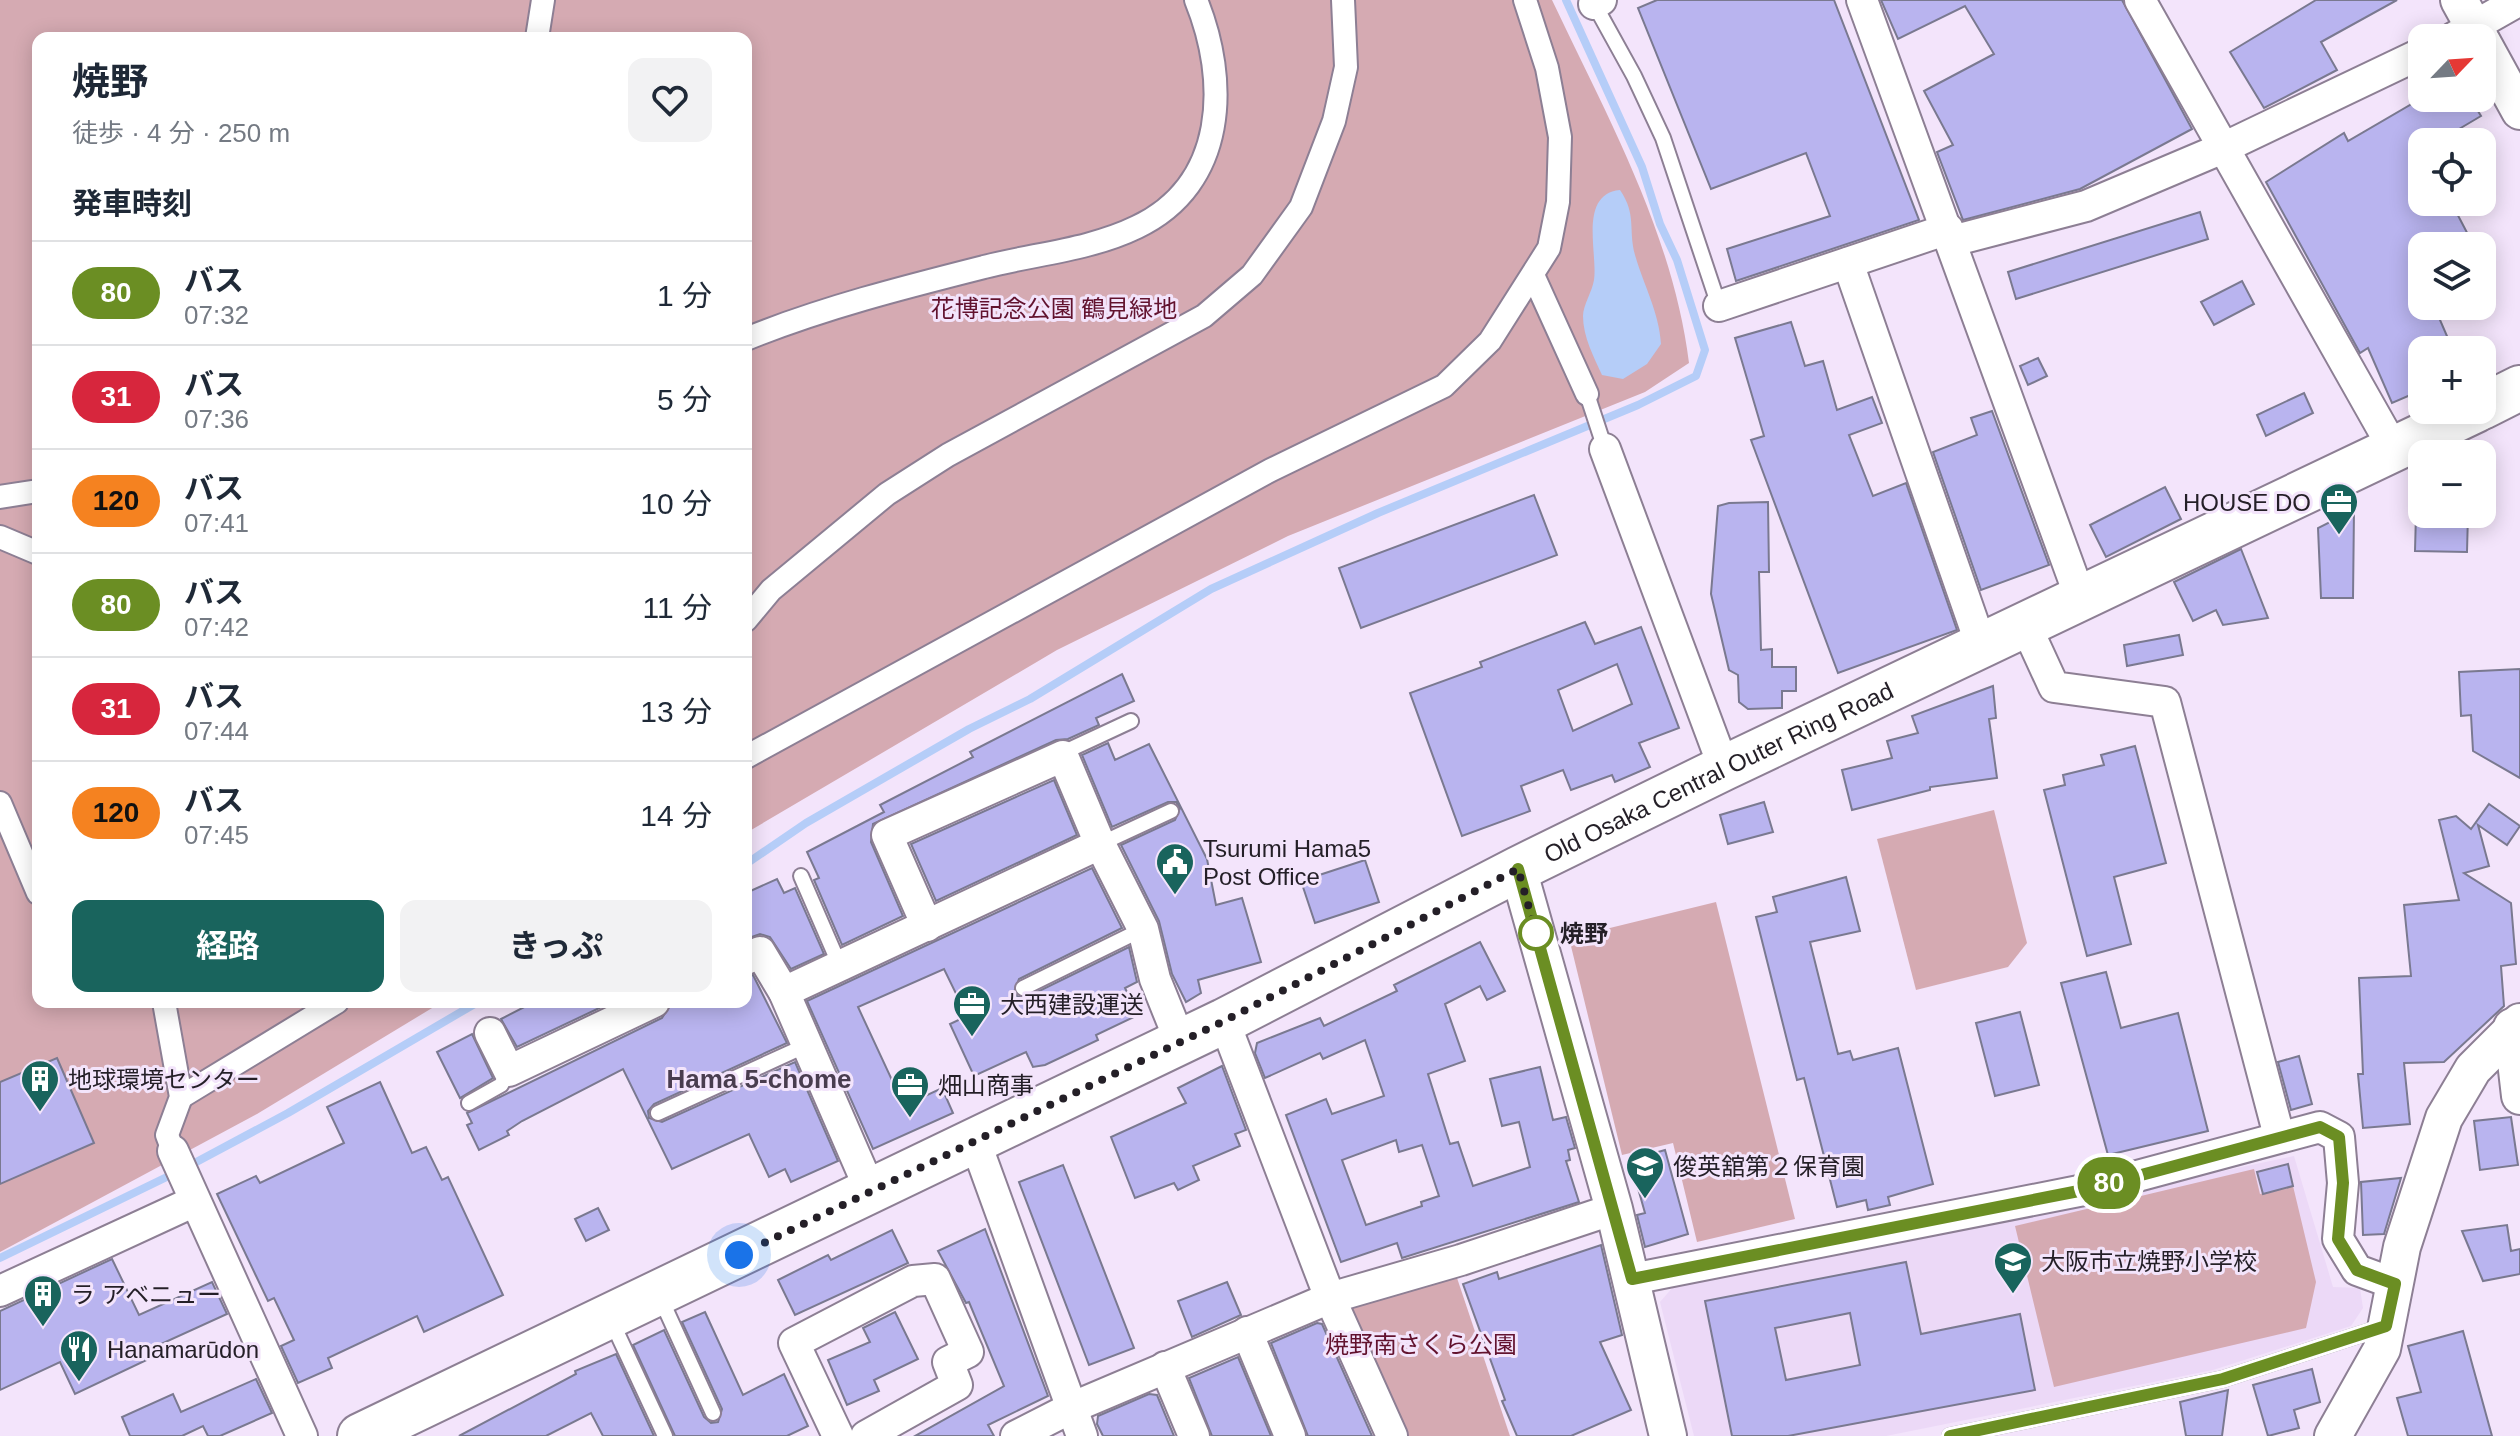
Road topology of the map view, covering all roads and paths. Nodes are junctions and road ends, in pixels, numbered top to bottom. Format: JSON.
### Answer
{"nodes":[{"id":1,"x":543,"y":0,"type":"edge"},
{"id":2,"x":1196,"y":0,"type":"edge"},
{"id":3,"x":1343,"y":0,"type":"edge"},
{"id":4,"x":1525,"y":0,"type":"edge"},
{"id":5,"x":1862,"y":0,"type":"edge"},
{"id":6,"x":2140,"y":0,"type":"edge"},
{"id":7,"x":2520,"y":0,"type":"edge"},
{"id":8,"x":1596,"y":1,"type":"edge"},
{"id":9,"x":2478,"y":24,"type":"edge"},
{"id":10,"x":538,"y":32,"type":"edge"},
{"id":11,"x":2408,"y":60,"type":"edge"},
{"id":12,"x":2496,"y":72,"type":"edge"},
{"id":13,"x":2520,"y":111,"type":"edge"},
{"id":14,"x":2223,"y":148,"type":"junction"},
{"id":15,"x":1950,"y":235,"type":"junction"},
{"id":16,"x":1848,"y":263,"type":"junction"},
{"id":17,"x":1533,"y":275,"type":"junction"},
{"id":18,"x":1719,"y":306,"type":"joint"},
{"id":19,"x":752,"y":341,"type":"edge"},
{"id":20,"x":2520,"y":388,"type":"edge"},
{"id":21,"x":1587,"y":394,"type":"joint"},
{"id":22,"x":2496,"y":400,"type":"edge"},
{"id":23,"x":2448,"y":424,"type":"edge"},
{"id":24,"x":1605,"y":449,"type":"joint"},
{"id":25,"x":2395,"y":451,"type":"junction"},
{"id":26,"x":32,"y":492,"type":"edge"},
{"id":27,"x":0,"y":497,"type":"edge"},
{"id":28,"x":0,"y":537,"type":"edge"},
{"id":29,"x":32,"y":550,"type":"edge"},
{"id":30,"x":2080,"y":597,"type":"junction"},
{"id":31,"x":752,"y":613,"type":"edge"},
{"id":32,"x":2025,"y":624,"type":"junction"},
{"id":33,"x":1981,"y":645,"type":"junction"},
{"id":34,"x":1131,"y":721,"type":"dead end"},
{"id":35,"x":752,"y":754,"type":"edge"},
{"id":36,"x":1063,"y":756,"type":"junction"},
{"id":37,"x":1724,"y":768,"type":"junction"},
{"id":38,"x":0,"y":803,"type":"edge"},
{"id":39,"x":1171,"y":811,"type":"dead end"},
{"id":40,"x":1100,"y":844,"type":"junction"},
{"id":41,"x":1518,"y":869,"type":"junction"},
{"id":42,"x":801,"y":876,"type":"dead end"},
{"id":43,"x":32,"y":879,"type":"edge"},
{"id":44,"x":927,"y":926,"type":"junction"},
{"id":45,"x":1143,"y":929,"type":"junction"},
{"id":46,"x":752,"y":956,"type":"edge"},
{"id":47,"x":840,"y":966,"type":"junction"},
{"id":48,"x":1023,"y":988,"type":"dead end"},
{"id":49,"x":784,"y":992,"type":"junction"},
{"id":50,"x":165,"y":1008,"type":"edge"},
{"id":51,"x":327,"y":1008,"type":"edge"},
{"id":52,"x":641,"y":1008,"type":"edge"},
{"id":53,"x":1224,"y":1021,"type":"junction"},
{"id":54,"x":2516,"y":1025,"type":"edge"},
{"id":55,"x":490,"y":1033,"type":"dead end"},
{"id":56,"x":1180,"y":1041,"type":"junction"},
{"id":57,"x":807,"y":1045,"type":"junction"},
{"id":58,"x":509,"y":1071,"type":"junction"},
{"id":59,"x":2520,"y":1096,"type":"edge"},
{"id":60,"x":181,"y":1097,"type":"junction"},
{"id":61,"x":469,"y":1103,"type":"dead end"},
{"id":62,"x":658,"y":1113,"type":"dead end"},
{"id":63,"x":2279,"y":1136,"type":"junction"},
{"id":64,"x":975,"y":1141,"type":"junction"},
{"id":65,"x":173,"y":1151,"type":"joint"},
{"id":66,"x":871,"y":1192,"type":"junction"},
{"id":67,"x":192,"y":1194,"type":"junction"},
{"id":68,"x":1614,"y":1209,"type":"junction"},
{"id":69,"x":1632,"y":1279,"type":"junction"},
{"id":70,"x":2395,"y":1284,"type":"junction"},
{"id":71,"x":0,"y":1291,"type":"edge"},
{"id":72,"x":659,"y":1293,"type":"junction"},
{"id":73,"x":1330,"y":1298,"type":"junction"},
{"id":74,"x":609,"y":1317,"type":"junction"},
{"id":75,"x":2386,"y":1326,"type":"junction"},
{"id":76,"x":1247,"y":1332,"type":"junction"},
{"id":77,"x":1165,"y":1367,"type":"junction"},
{"id":78,"x":1071,"y":1408,"type":"junction"},
{"id":79,"x":713,"y":1413,"type":"dead end"},
{"id":80,"x":381,"y":1432,"type":"edge"},
{"id":81,"x":1660,"y":1433,"type":"edge"},
{"id":82,"x":302,"y":1436,"type":"edge"},
{"id":83,"x":665,"y":1436,"type":"edge"},
{"id":84,"x":838,"y":1436,"type":"edge"},
{"id":85,"x":866,"y":1436,"type":"edge"},
{"id":86,"x":1016,"y":1436,"type":"edge"},
{"id":87,"x":1082,"y":1436,"type":"edge"},
{"id":88,"x":1194,"y":1436,"type":"edge"},
{"id":89,"x":1290,"y":1436,"type":"edge"},
{"id":90,"x":1392,"y":1436,"type":"edge"},
{"id":91,"x":1950,"y":1436,"type":"edge"},
{"id":92,"x":2333,"y":1436,"type":"edge"}],
"edges":[{"from":1,"to":10,"type":"street"},
{"from":2,"to":19,"type":"street"},
{"from":3,"to":31,"type":"street"},
{"from":4,"to":17,"type":"street"},
{"from":5,"to":15,"type":"street"},
{"from":6,"to":14,"type":"street"},
{"from":7,"to":9,"type":"street"},
{"from":8,"to":18,"type":"lane"},
{"from":11,"to":14,"type":"street"},
{"from":12,"to":13,"type":"street"},
{"from":14,"to":15,"type":"street"},
{"from":14,"to":25,"type":"street"},
{"from":15,"to":16,"type":"street"},
{"from":15,"to":30,"type":"street"},
{"from":16,"to":18,"type":"street"},
{"from":16,"to":33,"type":"street"},
{"from":17,"to":21,"type":"street"},
{"from":17,"to":35,"type":"street"},
{"from":20,"to":22,"type":"main road"},
{"from":21,"to":24,"type":"lane"},
{"from":23,"to":25,"type":"main road","name":"Old Osaka Central Outer Ring Road"},
{"from":24,"to":37,"type":"street"},
{"from":25,"to":30,"type":"main road","name":"Old Osaka Central Outer Ring Road"},
{"from":26,"to":27,"type":"street"},
{"from":28,"to":29,"type":"street"},
{"from":30,"to":32,"type":"main road","name":"Old Osaka Central Outer Ring Road"},
{"from":32,"to":33,"type":"main road","name":"Old Osaka Central Outer Ring Road"},
{"from":32,"to":63,"type":"street"},
{"from":33,"to":37,"type":"main road","name":"Old Osaka Central Outer Ring Road"},
{"from":34,"to":36,"type":"lane"},
{"from":36,"to":40,"type":"street"},
{"from":36,"to":44,"type":"street"},
{"from":37,"to":41,"type":"main road","name":"Old Osaka Central Outer Ring Road"},
{"from":38,"to":43,"type":"street"},
{"from":39,"to":40,"type":"lane"},
{"from":40,"to":44,"type":"street"},
{"from":40,"to":45,"type":"street"},
{"from":41,"to":53,"type":"main road","name":"Old Osaka Central Outer Ring Road"},
{"from":41,"to":68,"type":"street"},
{"from":42,"to":47,"type":"lane"},
{"from":44,"to":47,"type":"street"},
{"from":45,"to":48,"type":"lane"},
{"from":45,"to":56,"type":"street"},
{"from":46,"to":49,"type":"street"},
{"from":47,"to":49,"type":"street"},
{"from":49,"to":57,"type":"street"},
{"from":50,"to":60,"type":"street"},
{"from":51,"to":60,"type":"street"},
{"from":52,"to":58,"type":"street"},
{"from":53,"to":56,"type":"main road","name":"Old Osaka Central Outer Ring Road"},
{"from":53,"to":73,"type":"street"},
{"from":54,"to":59,"type":"street"},
{"from":54,"to":70,"type":"street"},
{"from":55,"to":58,"type":"street"},
{"from":56,"to":64,"type":"main road","name":"Old Osaka Central Outer Ring Road"},
{"from":57,"to":62,"type":"lane"},
{"from":57,"to":66,"type":"street"},
{"from":58,"to":61,"type":"lane"},
{"from":60,"to":65,"type":"street"},
{"from":63,"to":69,"type":"street"},
{"from":63,"to":70,"type":"street"},
{"from":64,"to":66,"type":"main road","name":"Old Osaka Central Outer Ring Road"},
{"from":64,"to":78,"type":"street"},
{"from":65,"to":67,"type":"street"},
{"from":66,"to":72,"type":"main road","name":"Old Osaka Central Outer Ring Road"},
{"from":67,"to":71,"type":"street"},
{"from":67,"to":82,"type":"street"},
{"from":68,"to":69,"type":"street"},
{"from":68,"to":73,"type":"street"},
{"from":69,"to":81,"type":"street"},
{"from":70,"to":75,"type":"street"},
{"from":72,"to":74,"type":"main road","name":"Old Osaka Central Outer Ring Road"},
{"from":72,"to":79,"type":"lane"},
{"from":73,"to":76,"type":"street"},
{"from":73,"to":90,"type":"street"},
{"from":74,"to":80,"type":"main road","name":"Old Osaka Central Outer Ring Road"},
{"from":74,"to":83,"type":"lane"},
{"from":75,"to":91,"type":"lane"},
{"from":75,"to":92,"type":"street"},
{"from":76,"to":77,"type":"street"},
{"from":76,"to":89,"type":"street"},
{"from":77,"to":78,"type":"street"},
{"from":77,"to":88,"type":"street"},
{"from":78,"to":86,"type":"street"},
{"from":78,"to":87,"type":"street"},
{"from":84,"to":85,"type":"street"}]}
